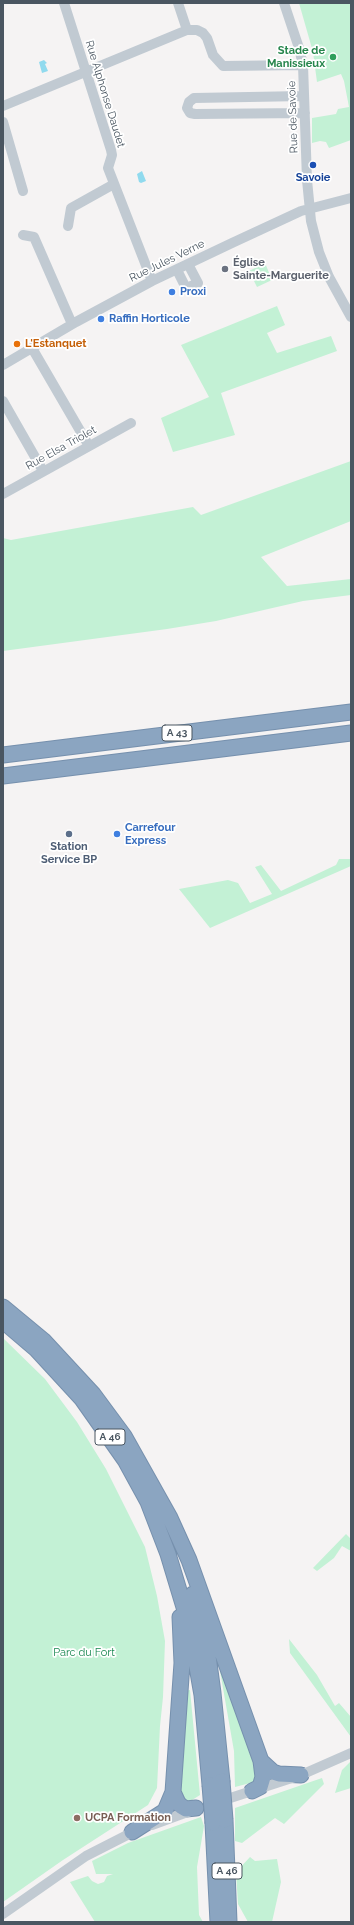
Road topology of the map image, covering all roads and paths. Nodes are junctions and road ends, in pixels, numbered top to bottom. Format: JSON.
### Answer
{"nodes":[{"id":1,"x":64,"y":3,"type":"edge"},
{"id":2,"x":178,"y":3,"type":"edge"},
{"id":3,"x":284,"y":3,"type":"edge"},
{"id":4,"x":187,"y":30,"type":"junction"},
{"id":5,"x":303,"y":65,"type":"junction"},
{"id":6,"x":86,"y":73,"type":"junction"},
{"id":7,"x":304,"y":96,"type":"junction"},
{"id":8,"x":3,"y":106,"type":"edge"},
{"id":9,"x":305,"y":114,"type":"junction"},
{"id":10,"x":3,"y":122,"type":"edge"},
{"id":11,"x":114,"y":184,"type":"junction"},
{"id":12,"x":22,"y":191,"type":"dead end"},
{"id":13,"x":351,"y":198,"type":"edge"},
{"id":14,"x":310,"y":209,"type":"junction"},
{"id":15,"x":68,"y":226,"type":"dead end"},
{"id":16,"x":23,"y":235,"type":"dead end"},
{"id":17,"x":188,"y":264,"type":"junction"},
{"id":18,"x":176,"y":270,"type":"junction"},
{"id":19,"x":152,"y":281,"type":"junction"},
{"id":20,"x":351,"y":317,"type":"edge"},
{"id":21,"x":72,"y":324,"type":"junction"},
{"id":22,"x":32,"y":348,"type":"junction"},
{"id":23,"x":3,"y":365,"type":"edge"},
{"id":24,"x":3,"y":401,"type":"edge"},
{"id":25,"x":131,"y":423,"type":"dead end"},
{"id":26,"x":89,"y":446,"type":"junction"},
{"id":27,"x":43,"y":471,"type":"junction"},
{"id":28,"x":3,"y":494,"type":"edge"},
{"id":29,"x":351,"y":712,"type":"edge"},
{"id":30,"x":351,"y":733,"type":"edge"},
{"id":31,"x":3,"y":755,"type":"edge"},
{"id":32,"x":94,"y":764,"type":"junction"},
{"id":33,"x":3,"y":776,"type":"edge"},
{"id":34,"x":3,"y":782,"type":"edge"},
{"id":35,"x":3,"y":1307,"type":"edge"},
{"id":36,"x":3,"y":1321,"type":"edge"},
{"id":37,"x":152,"y":1484,"type":"junction"},
{"id":38,"x":177,"y":1579,"type":"junction"},
{"id":39,"x":351,"y":1753,"type":"edge"},
{"id":40,"x":261,"y":1761,"type":"junction"},
{"id":41,"x":301,"y":1775,"type":"junction"},
{"id":42,"x":216,"y":1783,"type":"junction"},
{"id":43,"x":252,"y":1791,"type":"junction"},
{"id":44,"x":173,"y":1792,"type":"junction"},
{"id":45,"x":196,"y":1808,"type":"junction"},
{"id":46,"x":219,"y":1822,"type":"junction"},
{"id":47,"x":132,"y":1832,"type":"junction"},
{"id":48,"x":3,"y":1914,"type":"edge"},
{"id":49,"x":218,"y":1922,"type":"edge"},
{"id":50,"x":229,"y":1922,"type":"edge"}],
"edges":[{"from":1,"to":6,"type":"street","name":"Rue Alphonse Daudet"},
{"from":2,"to":4,"type":"street"},
{"from":3,"to":5,"type":"street","name":"Rue de Savoie"},
{"from":4,"to":5,"type":"street"},
{"from":4,"to":6,"type":"street"},
{"from":5,"to":7,"type":"street","name":"Rue de Savoie"},
{"from":6,"to":8,"type":"street"},
{"from":6,"to":11,"type":"street","name":"Rue Alphonse Daudet"},
{"from":7,"to":9,"type":"street","name":"Rue de Savoie"},
{"from":7,"to":9,"type":"street"},
{"from":9,"to":14,"type":"street","name":"Rue de Savoie"},
{"from":10,"to":12,"type":"street"},
{"from":11,"to":15,"type":"street"},
{"from":11,"to":19,"type":"street","name":"Rue Alphonse Daudet"},
{"from":13,"to":14,"type":"street","name":"Rue Jules Verne"},
{"from":14,"to":17,"type":"street","name":"Rue Jules Verne"},
{"from":14,"to":20,"type":"street","name":"Rue de Savoie"},
{"from":16,"to":21,"type":"street"},
{"from":17,"to":18,"type":"street","name":"Rue Jules Verne"},
{"from":17,"to":18,"type":"street"},
{"from":18,"to":19,"type":"street","name":"Rue Jules Verne"},
{"from":19,"to":21,"type":"street","name":"Rue Jules Verne"},
{"from":21,"to":22,"type":"street","name":"Rue Jules Verne"},
{"from":22,"to":23,"type":"street","name":"Rue Jules Verne"},
{"from":22,"to":26,"type":"street"},
{"from":24,"to":27,"type":"street"},
{"from":25,"to":26,"type":"street","name":"Rue Elsa Triolet"},
{"from":26,"to":27,"type":"street","name":"Rue Elsa Triolet"},
{"from":27,"to":28,"type":"street","name":"Rue Elsa Triolet"},
{"from":29,"to":31,"type":"highway","number":"A 43"},
{"from":30,"to":32,"type":"highway","number":"A 43"},
{"from":32,"to":33,"type":"highway","number":"A 43"},
{"from":32,"to":34,"type":"highway"},
{"from":35,"to":37,"type":"highway","number":"A 46"},
{"from":36,"to":38,"type":"highway","number":"A 46"},
{"from":37,"to":40,"type":"highway"},
{"from":37,"to":42,"type":"highway","number":"A 46"},
{"from":38,"to":42,"type":"highway","number":"A 46"},
{"from":38,"to":44,"type":"highway"},
{"from":39,"to":41,"type":"street"},
{"from":40,"to":41,"type":"highway"},
{"from":40,"to":43,"type":"highway"},
{"from":41,"to":43,"type":"street"},
{"from":42,"to":46,"type":"highway","number":"A 46","bridge":true},
{"from":43,"to":45,"type":"street"},
{"from":44,"to":45,"type":"highway"},
{"from":44,"to":47,"type":"highway"},
{"from":45,"to":47,"type":"street"},
{"from":46,"to":49,"type":"highway","number":"A 46"},
{"from":46,"to":50,"type":"highway","number":"A 46"},
{"from":47,"to":48,"type":"street"}]}
